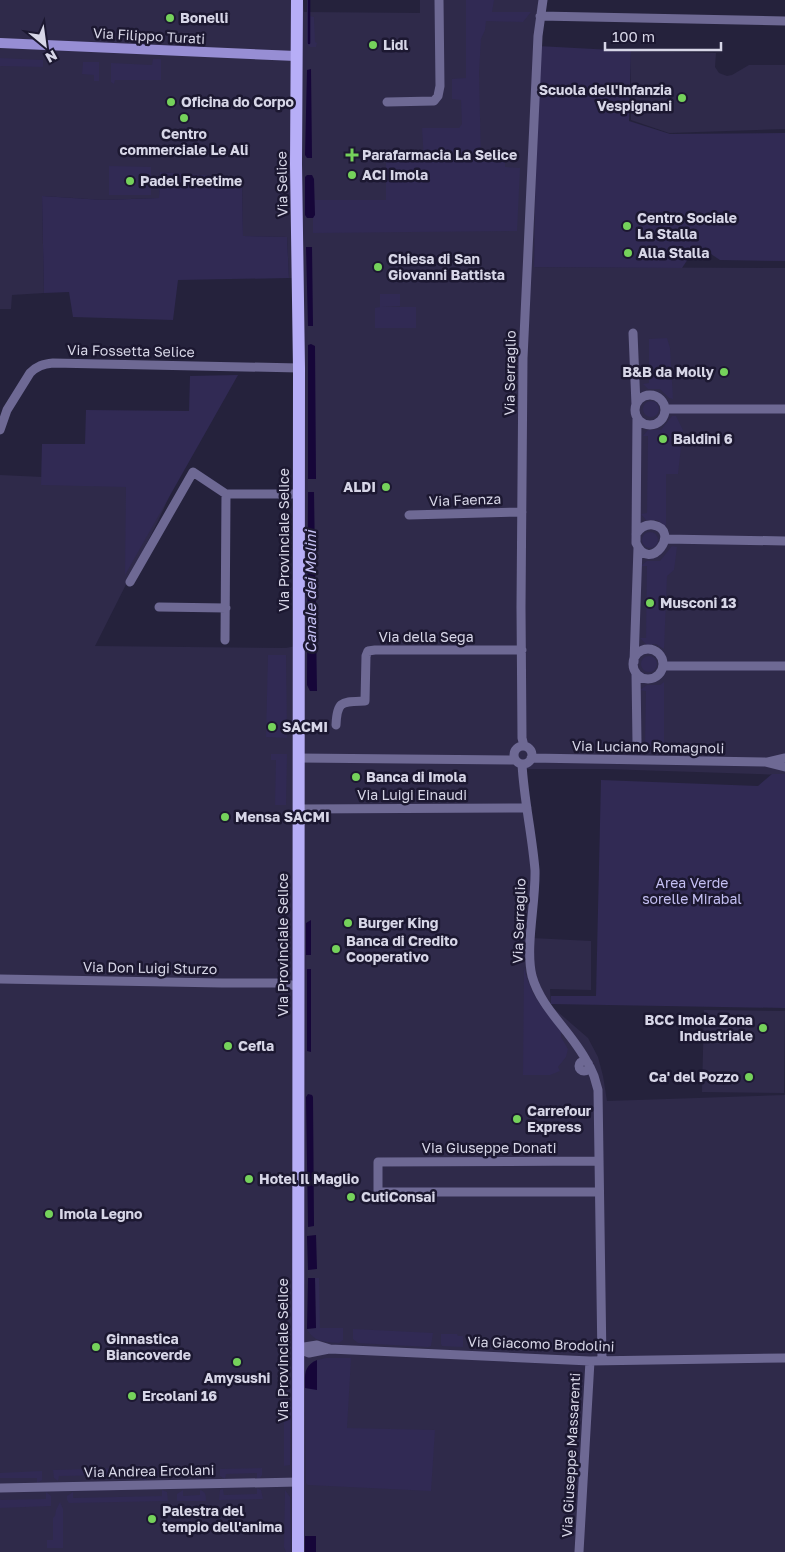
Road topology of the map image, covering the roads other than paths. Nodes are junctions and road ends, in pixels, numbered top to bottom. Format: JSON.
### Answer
{"nodes":[{"id":1,"x":297,"y":0,"type":"edge"},
{"id":2,"x":439,"y":0,"type":"edge"},
{"id":3,"x":543,"y":0,"type":"edge"},
{"id":4,"x":540,"y":16,"type":"junction"},
{"id":5,"x":785,"y":21,"type":"edge"},
{"id":6,"x":0,"y":43,"type":"edge"},
{"id":7,"x":296,"y":56,"type":"junction"},
{"id":8,"x":388,"y":102,"type":"dead end"},
{"id":9,"x":633,"y":333,"type":"dead end"},
{"id":10,"x":299,"y":368,"type":"junction"},
{"id":11,"x":636,"y":405,"type":"junction"},
{"id":12,"x":785,"y":409,"type":"edge"},
{"id":13,"x":666,"y":410,"type":"junction"},
{"id":14,"x":637,"y":417,"type":"junction"},
{"id":15,"x":0,"y":430,"type":"edge"},
{"id":16,"x":226,"y":494,"type":"junction"},
{"id":17,"x":299,"y":494,"type":"junction"},
{"id":18,"x":522,"y":512,"type":"junction"},
{"id":19,"x":408,"y":515,"type":"dead end"},
{"id":20,"x":636,"y":534,"type":"junction"},
{"id":21,"x":665,"y":539,"type":"junction"},
{"id":22,"x":785,"y":541,"type":"edge"},
{"id":23,"x":638,"y":548,"type":"junction"},
{"id":24,"x":130,"y":582,"type":"dead end"},
{"id":25,"x":159,"y":606,"type":"dead end"},
{"id":26,"x":226,"y":608,"type":"junction"},
{"id":27,"x":225,"y":640,"type":"dead end"},
{"id":28,"x":522,"y":650,"type":"junction"},
{"id":29,"x":634,"y":662,"type":"junction"},
{"id":30,"x":663,"y":666,"type":"junction"},
{"id":31,"x":785,"y":666,"type":"edge"},
{"id":32,"x":636,"y":673,"type":"junction"},
{"id":33,"x":336,"y":725,"type":"dead end"},
{"id":34,"x":637,"y":743,"type":"dead end"},
{"id":35,"x":524,"y":746,"type":"junction"},
{"id":36,"x":298,"y":758,"type":"junction"},
{"id":37,"x":532,"y":758,"type":"junction"},
{"id":38,"x":785,"y":758,"type":"edge"},
{"id":39,"x":519,"y":762,"type":"junction"},
{"id":40,"x":765,"y":762,"type":"junction"},
{"id":41,"x":785,"y":767,"type":"edge"},
{"id":42,"x":526,"y":808,"type":"junction"},
{"id":43,"x":298,"y":809,"type":"junction"},
{"id":44,"x":0,"y":979,"type":"edge"},
{"id":45,"x":298,"y":986,"type":"junction"},
{"id":46,"x":599,"y":1161,"type":"junction"},
{"id":47,"x":599,"y":1192,"type":"junction"},
{"id":48,"x":302,"y":1346,"type":"junction"},
{"id":49,"x":785,"y":1358,"type":"edge"},
{"id":50,"x":590,"y":1360,"type":"junction"},
{"id":51,"x":602,"y":1361,"type":"junction"},
{"id":52,"x":298,"y":1482,"type":"junction"},
{"id":53,"x":0,"y":1488,"type":"edge"},
{"id":54,"x":298,"y":1552,"type":"edge"},
{"id":55,"x":579,"y":1552,"type":"edge"}],
"edges":[{"from":1,"to":7,"type":"main road","name":"Via Selice"},
{"from":2,"to":8,"type":"street"},
{"from":3,"to":4,"type":"street","name":"Via Serraglio"},
{"from":4,"to":5,"type":"street"},
{"from":4,"to":18,"type":"street","name":"Via Serraglio"},
{"from":6,"to":7,"type":"main road","name":"Via Filippo Turati"},
{"from":7,"to":10,"type":"main road","name":"Via Selice"},
{"from":9,"to":11,"type":"street"},
{"from":10,"to":15,"type":"street","name":"Via Fossetta Selice"},
{"from":10,"to":17,"type":"main road","name":"Via Provinciale Selice"},
{"from":11,"to":13,"type":"street"},
{"from":11,"to":14,"type":"street"},
{"from":12,"to":13,"type":"street"},
{"from":13,"to":14,"type":"street"},
{"from":14,"to":20,"type":"street"},
{"from":16,"to":17,"type":"street"},
{"from":16,"to":24,"type":"street"},
{"from":16,"to":26,"type":"street"},
{"from":17,"to":36,"type":"main road","name":"Via Provinciale Selice"},
{"from":18,"to":19,"type":"street","name":"Via Faenza"},
{"from":18,"to":28,"type":"street","name":"Via Serraglio"},
{"from":20,"to":21,"type":"street"},
{"from":20,"to":23,"type":"street"},
{"from":21,"to":22,"type":"street"},
{"from":21,"to":23,"type":"street"},
{"from":23,"to":29,"type":"street"},
{"from":25,"to":26,"type":"street"},
{"from":26,"to":27,"type":"street"},
{"from":28,"to":33,"type":"street","name":"Via della Sega"},
{"from":28,"to":35,"type":"street","name":"Via Serraglio"},
{"from":29,"to":30,"type":"street"},
{"from":29,"to":32,"type":"street"},
{"from":30,"to":31,"type":"street"},
{"from":30,"to":32,"type":"street"},
{"from":32,"to":34,"type":"street"},
{"from":35,"to":37,"type":"street","name":"Via Serraglio"},
{"from":35,"to":39,"type":"street"},
{"from":36,"to":39,"type":"street"},
{"from":36,"to":43,"type":"main road","name":"Via Provinciale Selice"},
{"from":37,"to":39,"type":"street"},
{"from":37,"to":40,"type":"street","name":"Via Luciano Romagnoli"},
{"from":38,"to":40,"type":"street","name":"Via Luciano Romagnoli"},
{"from":39,"to":42,"type":"street","name":"Via Serraglio"},
{"from":40,"to":41,"type":"street","name":"Via Luciano Romagnoli"},
{"from":42,"to":43,"type":"street","name":"Via Luigi Einaudi"},
{"from":42,"to":46,"type":"street","name":"Via Serraglio"},
{"from":43,"to":45,"type":"main road","name":"Via Provinciale Selice"},
{"from":44,"to":45,"type":"street","name":"Via Don Luigi Sturzo"},
{"from":45,"to":48,"type":"main road","name":"Via Provinciale Selice"},
{"from":46,"to":47,"type":"street"},
{"from":46,"to":47,"type":"street","name":"Via Giuseppe Donati"},
{"from":47,"to":51,"type":"street"},
{"from":48,"to":50,"type":"street","name":"Via Giacomo Brodolini"},
{"from":48,"to":52,"type":"main road","name":"Via Provinciale Selice"},
{"from":49,"to":51,"type":"street","name":"Via Giacomo Brodolini"},
{"from":50,"to":51,"type":"street","name":"Via Giacomo Brodolini"},
{"from":50,"to":55,"type":"street","name":"Via Giuseppe Massarenti"},
{"from":52,"to":53,"type":"street","name":"Via Andrea Ercolani"},
{"from":52,"to":54,"type":"main road","name":"Via Provinciale Selice"}]}
